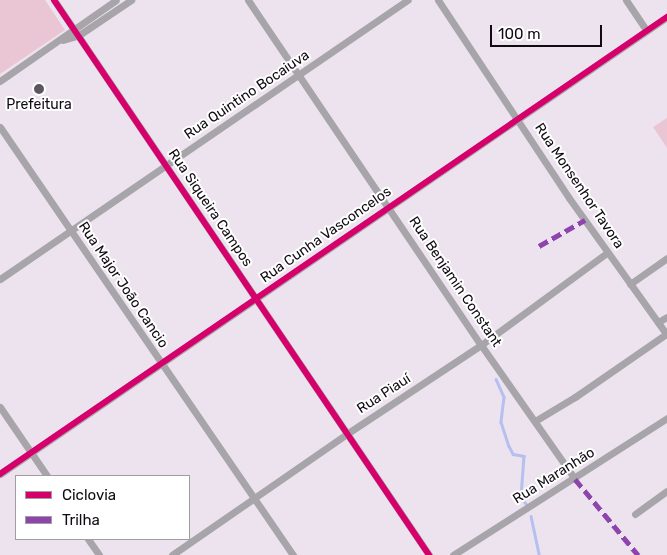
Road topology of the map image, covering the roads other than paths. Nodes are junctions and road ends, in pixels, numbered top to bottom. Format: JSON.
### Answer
{"nodes":[{"id":1,"x":54,"y":0,"type":"edge"},
{"id":2,"x":116,"y":0,"type":"edge"},
{"id":3,"x":131,"y":0,"type":"edge"},
{"id":4,"x":248,"y":0,"type":"edge"},
{"id":5,"x":408,"y":0,"type":"edge"},
{"id":6,"x":438,"y":0,"type":"edge"},
{"id":7,"x":626,"y":0,"type":"edge"},
{"id":8,"x":667,"y":18,"type":"edge"},
{"id":9,"x":647,"y":31,"type":"junction"},
{"id":10,"x":77,"y":32,"type":"junction"},
{"id":11,"x":299,"y":75,"type":"junction"},
{"id":12,"x":0,"y":81,"type":"edge"},
{"id":13,"x":518,"y":118,"type":"junction"},
{"id":14,"x":0,"y":127,"type":"edge"},
{"id":15,"x":166,"y":164,"type":"junction"},
{"id":16,"x":389,"y":206,"type":"junction"},
{"id":17,"x":71,"y":230,"type":"junction"},
{"id":18,"x":608,"y":252,"type":"junction"},
{"id":19,"x":667,"y":258,"type":"edge"},
{"id":20,"x":0,"y":279,"type":"edge"},
{"id":21,"x":630,"y":284,"type":"junction"},
{"id":22,"x":256,"y":299,"type":"junction"},
{"id":23,"x":667,"y":316,"type":"edge"},
{"id":24,"x":658,"y":322,"type":"junction"},
{"id":25,"x":667,"y":334,"type":"edge"},
{"id":26,"x":481,"y":345,"type":"junction"},
{"id":27,"x":160,"y":363,"type":"junction"},
{"id":28,"x":0,"y":407,"type":"edge"},
{"id":29,"x":667,"y":418,"type":"edge"},
{"id":30,"x":535,"y":421,"type":"junction"},
{"id":31,"x":348,"y":433,"type":"junction"},
{"id":32,"x":31,"y":451,"type":"junction"},
{"id":33,"x":0,"y":474,"type":"edge"},
{"id":34,"x":46,"y":475,"type":"edge"},
{"id":35,"x":575,"y":479,"type":"junction"},
{"id":36,"x":667,"y":491,"type":"edge"},
{"id":37,"x":255,"y":498,"type":"junction"},
{"id":38,"x":635,"y":514,"type":"dead end"},
{"id":39,"x":89,"y":540,"type":"edge"},
{"id":40,"x":99,"y":555,"type":"edge"},
{"id":41,"x":172,"y":555,"type":"edge"},
{"id":42,"x":293,"y":555,"type":"edge"},
{"id":43,"x":429,"y":555,"type":"edge"},
{"id":44,"x":453,"y":555,"type":"edge"}],
"edges":[{"from":1,"to":10,"type":"street","name":"Rua Siqueira Campos"},
{"from":2,"to":10,"type":"street"},
{"from":3,"to":10,"type":"street"},
{"from":4,"to":11,"type":"street","name":"Rua Benjamin Constant"},
{"from":5,"to":11,"type":"street","name":"Rua Quintino Bocaiuva"},
{"from":6,"to":13,"type":"street","name":"Rua Monsenhor Tavora"},
{"from":7,"to":9,"type":"street"},
{"from":8,"to":9,"type":"street","name":"Rua Cunha Vasconcelos"},
{"from":9,"to":13,"type":"street","name":"Rua Cunha Vasconcelos"},
{"from":10,"to":12,"type":"street"},
{"from":10,"to":15,"type":"street","name":"Rua Siqueira Campos"},
{"from":11,"to":15,"type":"street","name":"Rua Quintino Bocaiuva"},
{"from":11,"to":16,"type":"street","name":"Rua Benjamin Constant"},
{"from":13,"to":16,"type":"street","name":"Rua Cunha Vasconcelos"},
{"from":13,"to":18,"type":"street","name":"Rua Monsenhor Tavora"},
{"from":14,"to":17,"type":"street","name":"Rua Major João Cancio"},
{"from":15,"to":17,"type":"street","name":"Rua Quintino Bocaiuva"},
{"from":15,"to":22,"type":"street","name":"Rua Siqueira Campos"},
{"from":16,"to":22,"type":"street","name":"Rua Cunha Vasconcelos"},
{"from":16,"to":26,"type":"street","name":"Rua Benjamin Constant"},
{"from":17,"to":20,"type":"street","name":"Rua Quintino Bocaiuva"},
{"from":17,"to":27,"type":"street","name":"Rua Major João Cancio"},
{"from":18,"to":21,"type":"street","name":"Rua Monsenhor Tavora"},
{"from":18,"to":26,"type":"street","name":"Rua Piauí"},
{"from":19,"to":21,"type":"street"},
{"from":21,"to":24,"type":"street","name":"Rua Monsenhor Tavora"},
{"from":22,"to":27,"type":"street","name":"Rua Cunha Vasconcelos"},
{"from":22,"to":31,"type":"street","name":"Rua Siqueira Campos"},
{"from":23,"to":24,"type":"street"},
{"from":24,"to":25,"type":"street","name":"Rua Monsenhor Tavora"},
{"from":25,"to":30,"type":"street"},
{"from":26,"to":30,"type":"street","name":"Rua Benjamin Constant"},
{"from":26,"to":31,"type":"street","name":"Rua Piauí"},
{"from":27,"to":32,"type":"street","name":"Rua Cunha Vasconcelos"},
{"from":27,"to":37,"type":"street","name":"Rua Major João Cancio"},
{"from":28,"to":32,"type":"street"},
{"from":29,"to":35,"type":"street","name":"Rua Maranhão"},
{"from":30,"to":35,"type":"street","name":"Rua Benjamin Constant"},
{"from":31,"to":37,"type":"street","name":"Rua Piauí"},
{"from":31,"to":43,"type":"street","name":"Rua Siqueira Campos"},
{"from":32,"to":33,"type":"street","name":"Rua Cunha Vasconcelos"},
{"from":32,"to":34,"type":"street"},
{"from":35,"to":44,"type":"street","name":"Rua Maranhão"},
{"from":36,"to":38,"type":"street"},
{"from":37,"to":41,"type":"street","name":"Rua Piauí"},
{"from":37,"to":42,"type":"street","name":"Rua Major João Cancio"},
{"from":39,"to":40,"type":"street"}]}
